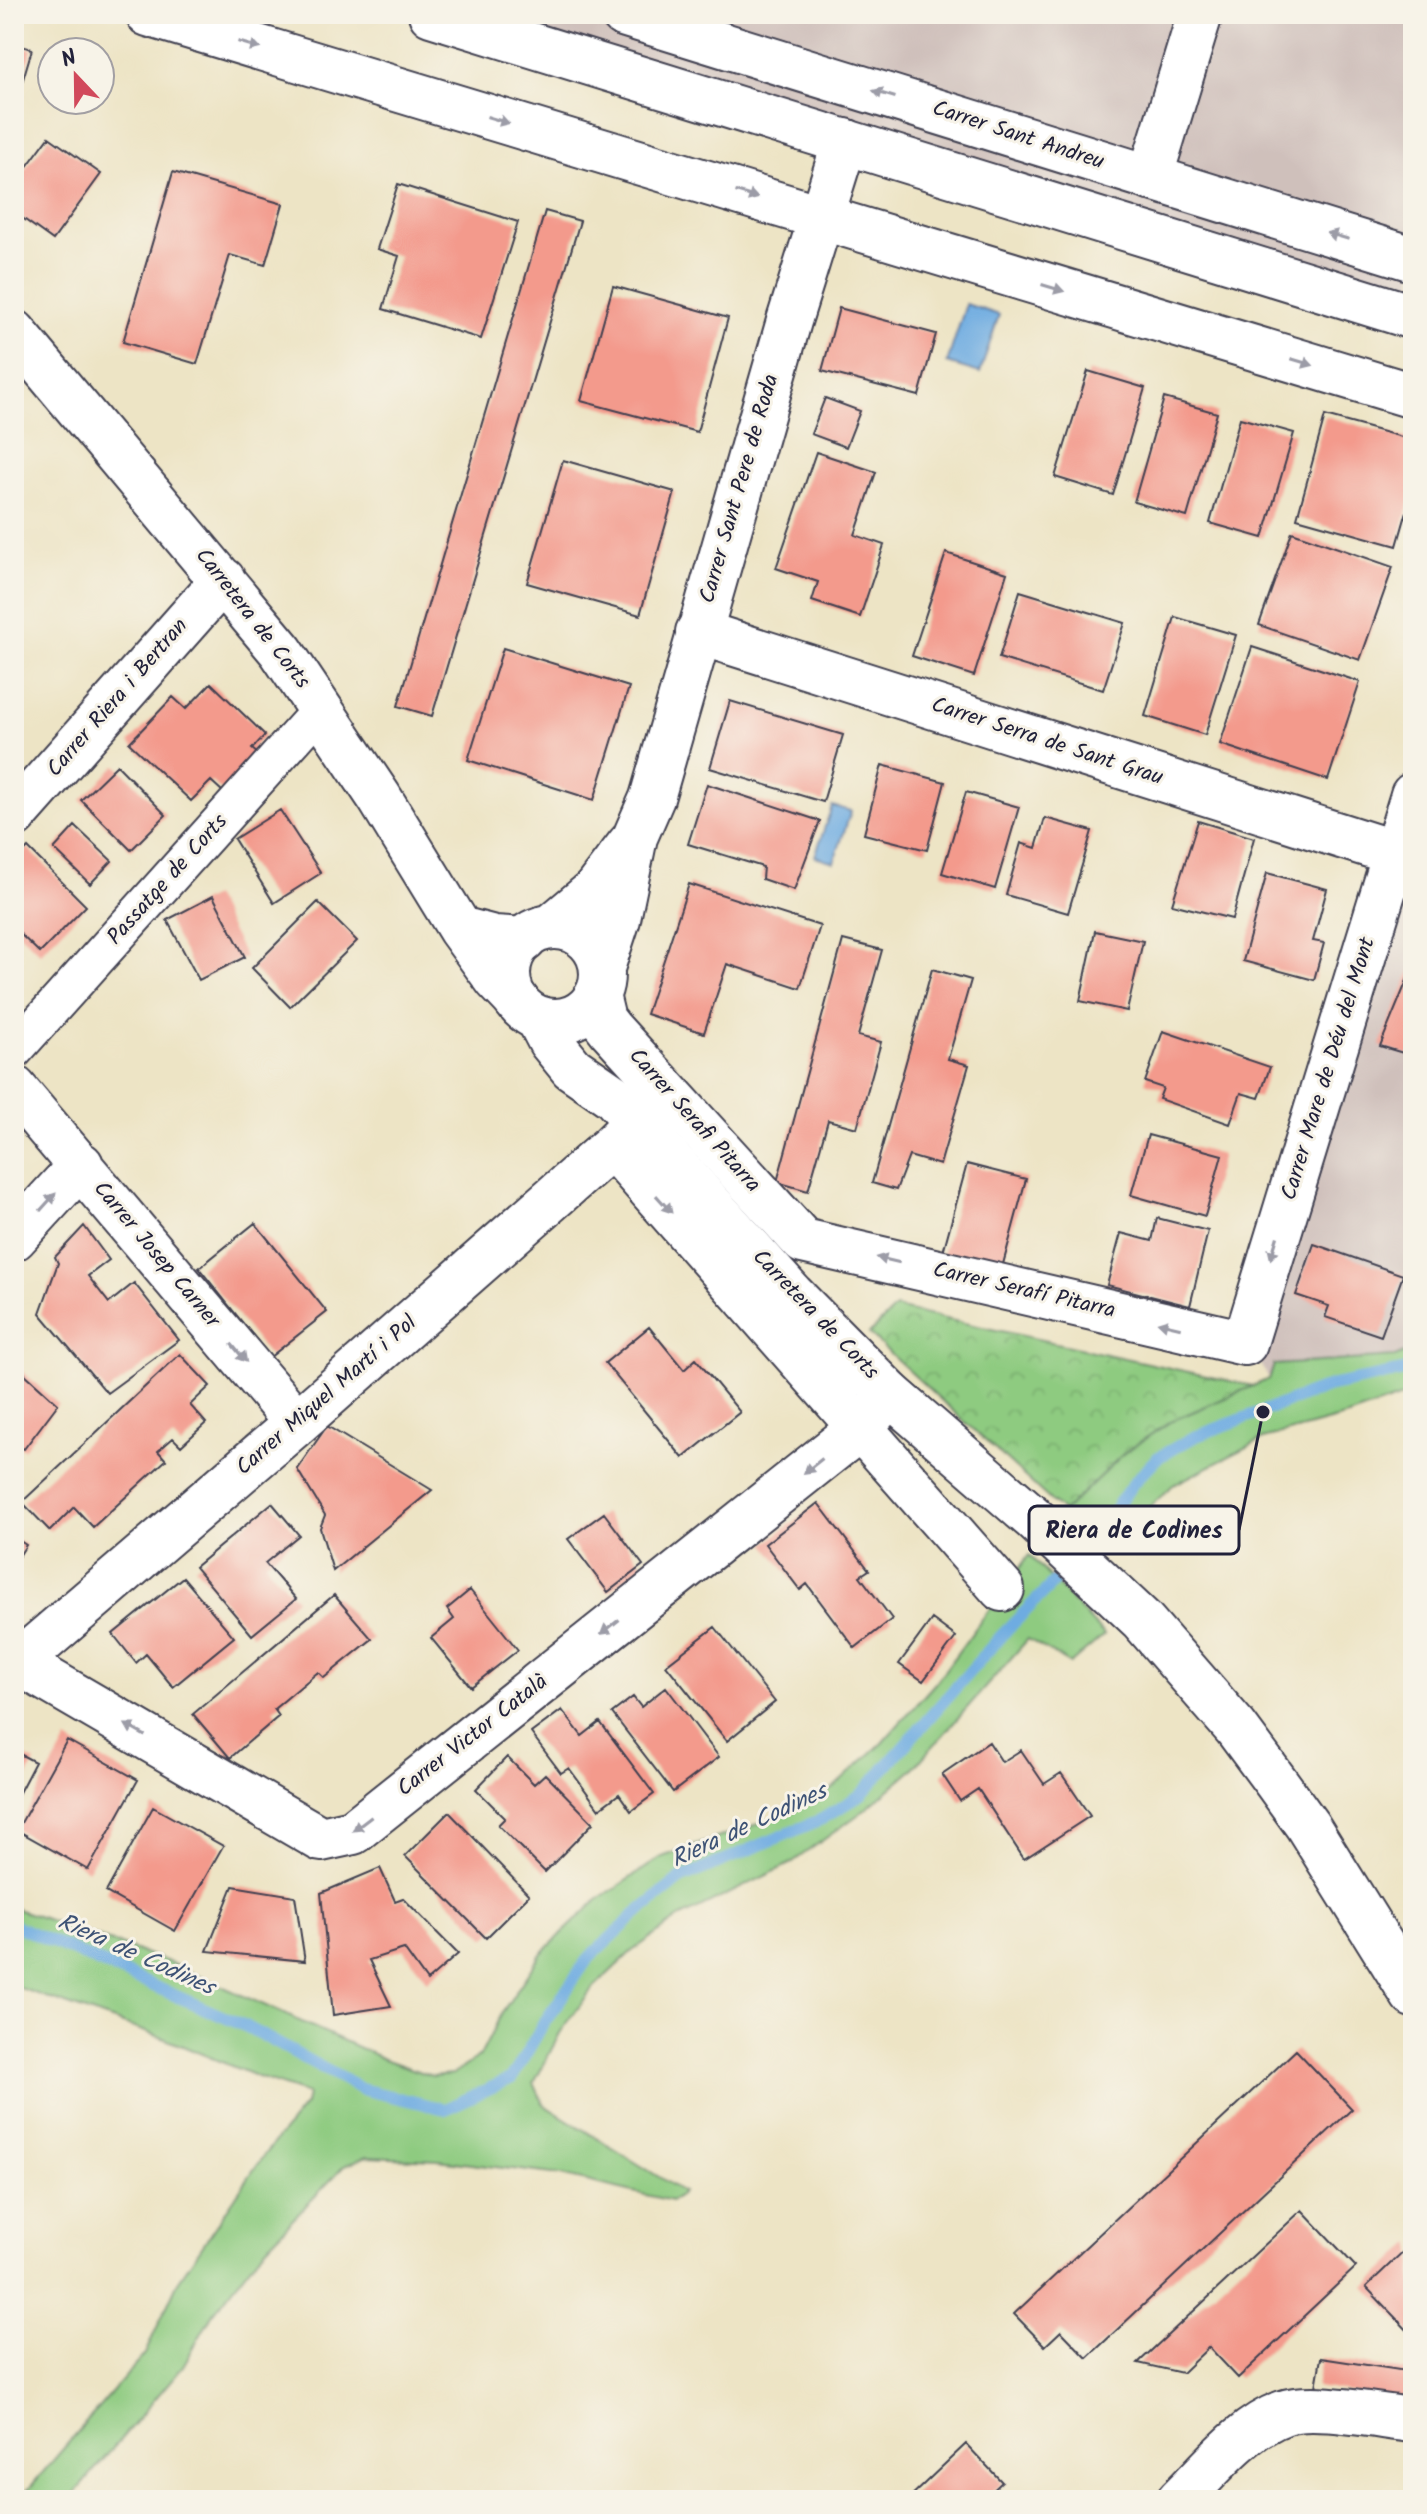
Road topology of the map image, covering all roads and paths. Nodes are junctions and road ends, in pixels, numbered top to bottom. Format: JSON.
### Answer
{"nodes":[{"id":1,"x":148,"y":14,"type":"edge"},
{"id":2,"x":431,"y":14,"type":"edge"},
{"id":3,"x":623,"y":14,"type":"edge"},
{"id":4,"x":1200,"y":14,"type":"edge"},
{"id":5,"x":845,"y":141,"type":"junction"},
{"id":6,"x":1150,"y":178,"type":"junction"},
{"id":7,"x":822,"y":218,"type":"junction"},
{"id":8,"x":1413,"y":259,"type":"edge"},
{"id":9,"x":1413,"y":317,"type":"edge"},
{"id":10,"x":14,"y":332,"type":"edge"},
{"id":11,"x":1413,"y":396,"type":"edge"},
{"id":12,"x":223,"y":580,"type":"junction"},
{"id":13,"x":698,"y":632,"type":"junction"},
{"id":14,"x":321,"y":709,"type":"junction"},
{"id":15,"x":1413,"y":795,"type":"edge"},
{"id":16,"x":14,"y":816,"type":"edge"},
{"id":17,"x":635,"y":837,"type":"junction"},
{"id":18,"x":1395,"y":853,"type":"junction"},
{"id":19,"x":460,"y":929,"type":"junction"},
{"id":20,"x":537,"y":933,"type":"junction"},
{"id":21,"x":596,"y":990,"type":"junction"},
{"id":22,"x":527,"y":1009,"type":"junction"},
{"id":23,"x":14,"y":1051,"type":"edge"},
{"id":24,"x":14,"y":1088,"type":"edge"},
{"id":25,"x":621,"y":1122,"type":"junction"},
{"id":26,"x":81,"y":1165,"type":"junction"},
{"id":27,"x":14,"y":1238,"type":"edge"},
{"id":28,"x":803,"y":1241,"type":"joint"},
{"id":29,"x":1245,"y":1343,"type":"joint"},
{"id":30,"x":890,"y":1394,"type":"junction"},
{"id":31,"x":297,"y":1423,"type":"junction"},
{"id":32,"x":859,"y":1429,"type":"junction"},
{"id":33,"x":1002,"y":1589,"type":"dead end"},
{"id":34,"x":15,"y":1663,"type":"edge"},
{"id":35,"x":1413,"y":1995,"type":"edge"},
{"id":36,"x":1413,"y":2420,"type":"edge"},
{"id":37,"x":1179,"y":2500,"type":"edge"}],
"edges":[{"from":1,"to":7,"type":"street","one_way":true},
{"from":2,"to":5,"type":"street"},
{"from":6,"to":3,"type":"street","name":"Carrer Sant Andreu","one_way":true},
{"from":4,"to":6,"type":"street"},
{"from":5,"to":7,"type":"street","name":"Carrer Sant Pere de Roda"},
{"from":5,"to":9,"type":"street"},
{"from":8,"to":6,"type":"street","name":"Carrer Sant Andreu","one_way":true},
{"from":7,"to":11,"type":"street","one_way":true},
{"from":7,"to":13,"type":"street","name":"Carrer Sant Pere de Roda"},
{"from":10,"to":12,"type":"street","name":"Carretera de Corts"},
{"from":12,"to":14,"type":"street","name":"Carretera de Corts"},
{"from":12,"to":16,"type":"street","name":"Carrer Riera i Bertran"},
{"from":13,"to":17,"type":"street","name":"Carrer Sant Pere de Roda"},
{"from":13,"to":18,"type":"street","name":"Carrer Serra de Sant Grau"},
{"from":14,"to":19,"type":"street","name":"Carretera de Corts"},
{"from":14,"to":23,"type":"street","name":"Passatge de Corts"},
{"from":15,"to":18,"type":"street","name":"Carrer Mare de Déu del Mont"},
{"from":17,"to":20,"type":"street","name":"Carrer Sant Pere de Roda"},
{"from":17,"to":21,"type":"street","name":"Carrer Sant Pere de Roda"},
{"from":18,"to":29,"type":"street","name":"Carrer Mare de Déu del Mont","one_way":true},
{"from":19,"to":20,"type":"street"},
{"from":19,"to":22,"type":"street","name":"Carretera de Corts"},
{"from":20,"to":21,"type":"street"},
{"from":20,"to":22,"type":"street"},
{"from":21,"to":22,"type":"street"},
{"from":21,"to":25,"type":"street","name":"Carretera de Corts"},
{"from":21,"to":28,"type":"street","name":"Carrer Serafi Pitarra"},
{"from":22,"to":25,"type":"street","name":"Carretera de Corts"},
{"from":24,"to":26,"type":"street","name":"Carrer Josep Carner"},
{"from":25,"to":30,"type":"street","name":"Carretera de Corts"},
{"from":25,"to":31,"type":"street","name":"Carrer Miquel Martí i Pol"},
{"from":25,"to":32,"type":"street","name":"Carretera de Corts","one_way":true},
{"from":27,"to":26,"type":"street","one_way":true},
{"from":26,"to":31,"type":"street","name":"Carrer Josep Carner","one_way":true},
{"from":29,"to":28,"type":"street","name":"Carrer Serafí Pitarra","one_way":true},
{"from":30,"to":32,"type":"street","name":"Carrer Victor Català"},
{"from":30,"to":35,"type":"street","name":"Carretera de Corts"},
{"from":31,"to":34,"type":"street","name":"Carrer Miquel Martí i Pol"},
{"from":32,"to":33,"type":"street","name":"Carretera de Corts"},
{"from":32,"to":34,"type":"street","name":"Carrer Victor Català","one_way":true},
{"from":36,"to":37,"type":"street"}]}
